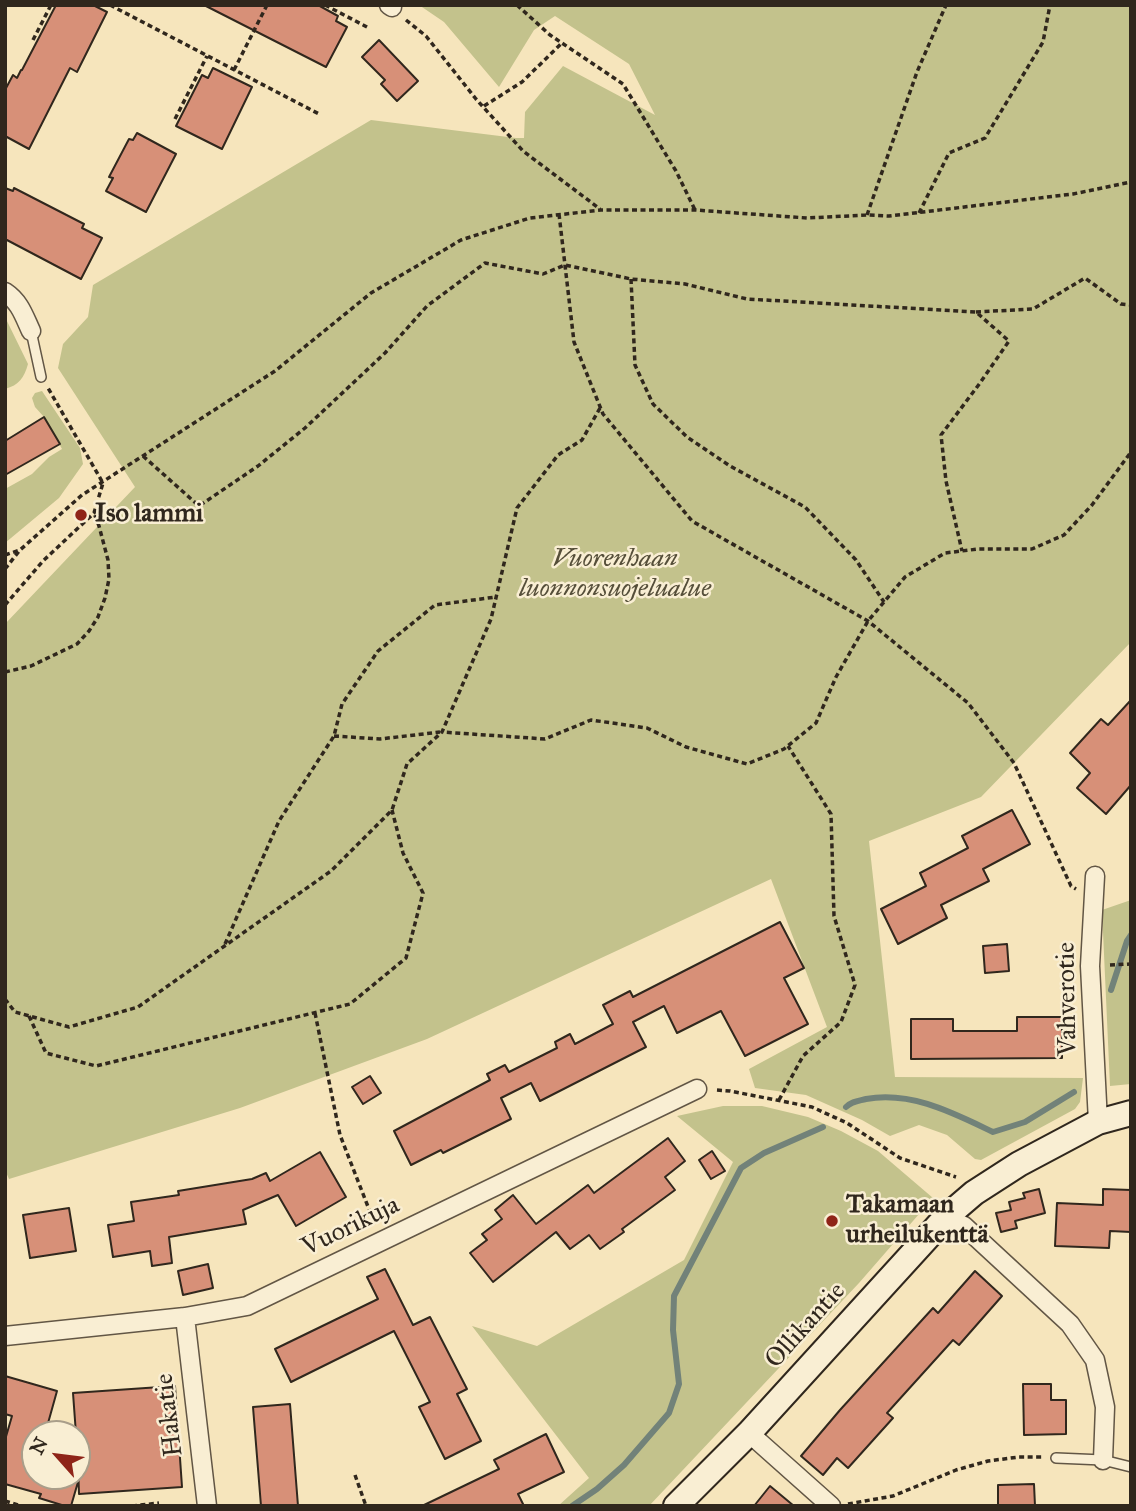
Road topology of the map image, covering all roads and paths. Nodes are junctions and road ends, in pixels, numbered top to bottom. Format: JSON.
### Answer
{"nodes":[{"id":1,"x":51,"y":5,"type":"edge"},
{"id":2,"x":110,"y":5,"type":"edge"},
{"id":3,"x":267,"y":5,"type":"edge"},
{"id":4,"x":325,"y":5,"type":"edge"},
{"id":5,"x":517,"y":5,"type":"edge"},
{"id":6,"x":946,"y":5,"type":"edge"},
{"id":7,"x":1050,"y":5,"type":"edge"},
{"id":8,"x":391,"y":6,"type":"edge"},
{"id":9,"x":367,"y":27,"type":"dead end"},
{"id":10,"x":33,"y":40,"type":"dead end"},
{"id":11,"x":562,"y":43,"type":"junction"},
{"id":12,"x":207,"y":56,"type":"junction"},
{"id":13,"x":234,"y":70,"type":"junction"},
{"id":14,"x":1131,"y":85,"type":"edge"},
{"id":15,"x":1131,"y":92,"type":"edge"},
{"id":16,"x":484,"y":106,"type":"junction"},
{"id":17,"x":321,"y":115,"type":"dead end"},
{"id":18,"x":175,"y":119,"type":"dead end"},
{"id":19,"x":1131,"y":182,"type":"edge"},
{"id":20,"x":601,"y":209,"type":"junction"},
{"id":21,"x":695,"y":210,"type":"junction"},
{"id":22,"x":919,"y":213,"type":"junction"},
{"id":23,"x":559,"y":214,"type":"junction"},
{"id":24,"x":867,"y":215,"type":"junction"},
{"id":25,"x":565,"y":265,"type":"junction"},
{"id":26,"x":631,"y":279,"type":"junction"},
{"id":27,"x":5,"y":292,"type":"edge"},
{"id":28,"x":1131,"y":305,"type":"edge"},
{"id":29,"x":976,"y":312,"type":"junction"},
{"id":30,"x":31,"y":331,"type":"joint"},
{"id":31,"x":41,"y":377,"type":"joint"},
{"id":32,"x":600,"y":408,"type":"junction"},
{"id":33,"x":1131,"y":452,"type":"edge"},
{"id":34,"x":143,"y":456,"type":"junction"},
{"id":35,"x":103,"y":483,"type":"junction"},
{"id":36,"x":93,"y":513,"type":"junction"},
{"id":37,"x":20,"y":550,"type":"junction"},
{"id":38,"x":962,"y":551,"type":"junction"},
{"id":39,"x":5,"y":555,"type":"edge"},
{"id":40,"x":5,"y":569,"type":"edge"},
{"id":41,"x":496,"y":597,"type":"junction"},
{"id":42,"x":884,"y":602,"type":"junction"},
{"id":43,"x":5,"y":605,"type":"edge"},
{"id":44,"x":868,"y":621,"type":"junction"},
{"id":45,"x":5,"y":672,"type":"edge"},
{"id":46,"x":442,"y":732,"type":"junction"},
{"id":47,"x":334,"y":736,"type":"junction"},
{"id":48,"x":788,"y":746,"type":"junction"},
{"id":49,"x":392,"y":810,"type":"junction"},
{"id":50,"x":1095,"y":876,"type":"dead end"},
{"id":51,"x":1094,"y":903,"type":"junction"},
{"id":52,"x":224,"y":946,"type":"junction"},
{"id":53,"x":5,"y":999,"type":"edge"},
{"id":54,"x":314,"y":1013,"type":"junction"},
{"id":55,"x":29,"y":1016,"type":"junction"},
{"id":56,"x":697,"y":1089,"type":"joint"},
{"id":57,"x":779,"y":1100,"type":"junction"},
{"id":58,"x":1131,"y":1113,"type":"edge"},
{"id":59,"x":1098,"y":1122,"type":"junction"},
{"id":60,"x":974,"y":1193,"type":"junction"},
{"id":61,"x":946,"y":1217,"type":"junction"},
{"id":62,"x":381,"y":1242,"type":"junction"},
{"id":63,"x":185,"y":1317,"type":"junction"},
{"id":64,"x":5,"y":1336,"type":"edge"},
{"id":65,"x":749,"y":1433,"type":"junction"},
{"id":66,"x":1056,"y":1458,"type":"joint"},
{"id":67,"x":1103,"y":1460,"type":"junction"},
{"id":68,"x":1131,"y":1467,"type":"edge"},
{"id":69,"x":355,"y":1475,"type":"dead end"},
{"id":70,"x":5,"y":1501,"type":"edge"},
{"id":71,"x":159,"y":1503,"type":"dead end"},
{"id":72,"x":839,"y":1505,"type":"edge"},
{"id":73,"x":21,"y":1506,"type":"edge"},
{"id":74,"x":132,"y":1506,"type":"edge"},
{"id":75,"x":207,"y":1506,"type":"edge"},
{"id":76,"x":366,"y":1506,"type":"edge"},
{"id":77,"x":676,"y":1506,"type":"edge"}],
"edges":[{"from":1,"to":10,"type":"path"},
{"from":2,"to":12,"type":"path"},
{"from":3,"to":13,"type":"path"},
{"from":4,"to":9,"type":"path"},
{"from":5,"to":11,"type":"path"},
{"from":6,"to":24,"type":"path"},
{"from":7,"to":22,"type":"path"},
{"from":8,"to":16,"type":"path"},
{"from":11,"to":16,"type":"path"},
{"from":11,"to":21,"type":"path"},
{"from":12,"to":13,"type":"path"},
{"from":12,"to":18,"type":"path"},
{"from":13,"to":17,"type":"path"},
{"from":14,"to":15,"type":"path"},
{"from":16,"to":20,"type":"path"},
{"from":19,"to":22,"type":"path"},
{"from":20,"to":21,"type":"path"},
{"from":20,"to":23,"type":"path"},
{"from":21,"to":24,"type":"path"},
{"from":22,"to":24,"type":"path"},
{"from":23,"to":25,"type":"path"},
{"from":23,"to":34,"type":"path"},
{"from":25,"to":26,"type":"path"},
{"from":25,"to":32,"type":"path"},
{"from":25,"to":34,"type":"path"},
{"from":26,"to":29,"type":"path"},
{"from":26,"to":42,"type":"path"},
{"from":27,"to":30,"type":"street"},
{"from":28,"to":29,"type":"path"},
{"from":29,"to":38,"type":"path"},
{"from":30,"to":31,"type":"lane"},
{"from":31,"to":35,"type":"path"},
{"from":32,"to":41,"type":"path"},
{"from":32,"to":44,"type":"path"},
{"from":33,"to":38,"type":"path"},
{"from":34,"to":35,"type":"path"},
{"from":35,"to":36,"type":"path"},
{"from":35,"to":37,"type":"path"},
{"from":36,"to":43,"type":"path"},
{"from":36,"to":45,"type":"path"},
{"from":37,"to":39,"type":"path"},
{"from":37,"to":40,"type":"path"},
{"from":38,"to":42,"type":"path"},
{"from":41,"to":46,"type":"path"},
{"from":41,"to":47,"type":"path"},
{"from":42,"to":44,"type":"path"},
{"from":44,"to":48,"type":"path"},
{"from":44,"to":51,"type":"path"},
{"from":46,"to":47,"type":"path"},
{"from":46,"to":48,"type":"path"},
{"from":46,"to":49,"type":"path"},
{"from":47,"to":52,"type":"path"},
{"from":48,"to":57,"type":"path"},
{"from":49,"to":52,"type":"path"},
{"from":49,"to":54,"type":"path"},
{"from":50,"to":51,"type":"street","name":"Vahverotie"},
{"from":51,"to":59,"type":"street","name":"Vahverotie"},
{"from":52,"to":55,"type":"path"},
{"from":53,"to":55,"type":"path"},
{"from":54,"to":55,"type":"path"},
{"from":54,"to":62,"type":"path"},
{"from":56,"to":57,"type":"path"},
{"from":56,"to":62,"type":"street","name":"Vuorikuja"},
{"from":57,"to":60,"type":"path"},
{"from":58,"to":59,"type":"street","name":"Ollikantie"},
{"from":59,"to":60,"type":"street","name":"Ollikantie"},
{"from":60,"to":61,"type":"street","name":"Ollikantie"},
{"from":61,"to":65,"type":"street","name":"Ollikantie"},
{"from":61,"to":67,"type":"street"},
{"from":62,"to":63,"type":"street","name":"Vuorikuja"},
{"from":63,"to":64,"type":"street","name":"Vuorikuja"},
{"from":63,"to":75,"type":"street","name":"Hakatie"},
{"from":65,"to":72,"type":"street"},
{"from":65,"to":77,"type":"street","name":"Ollikantie"},
{"from":66,"to":67,"type":"lane"},
{"from":66,"to":72,"type":"path"},
{"from":67,"to":68,"type":"lane"},
{"from":69,"to":76,"type":"path"},
{"from":70,"to":73,"type":"path"},
{"from":71,"to":74,"type":"path"}]}
